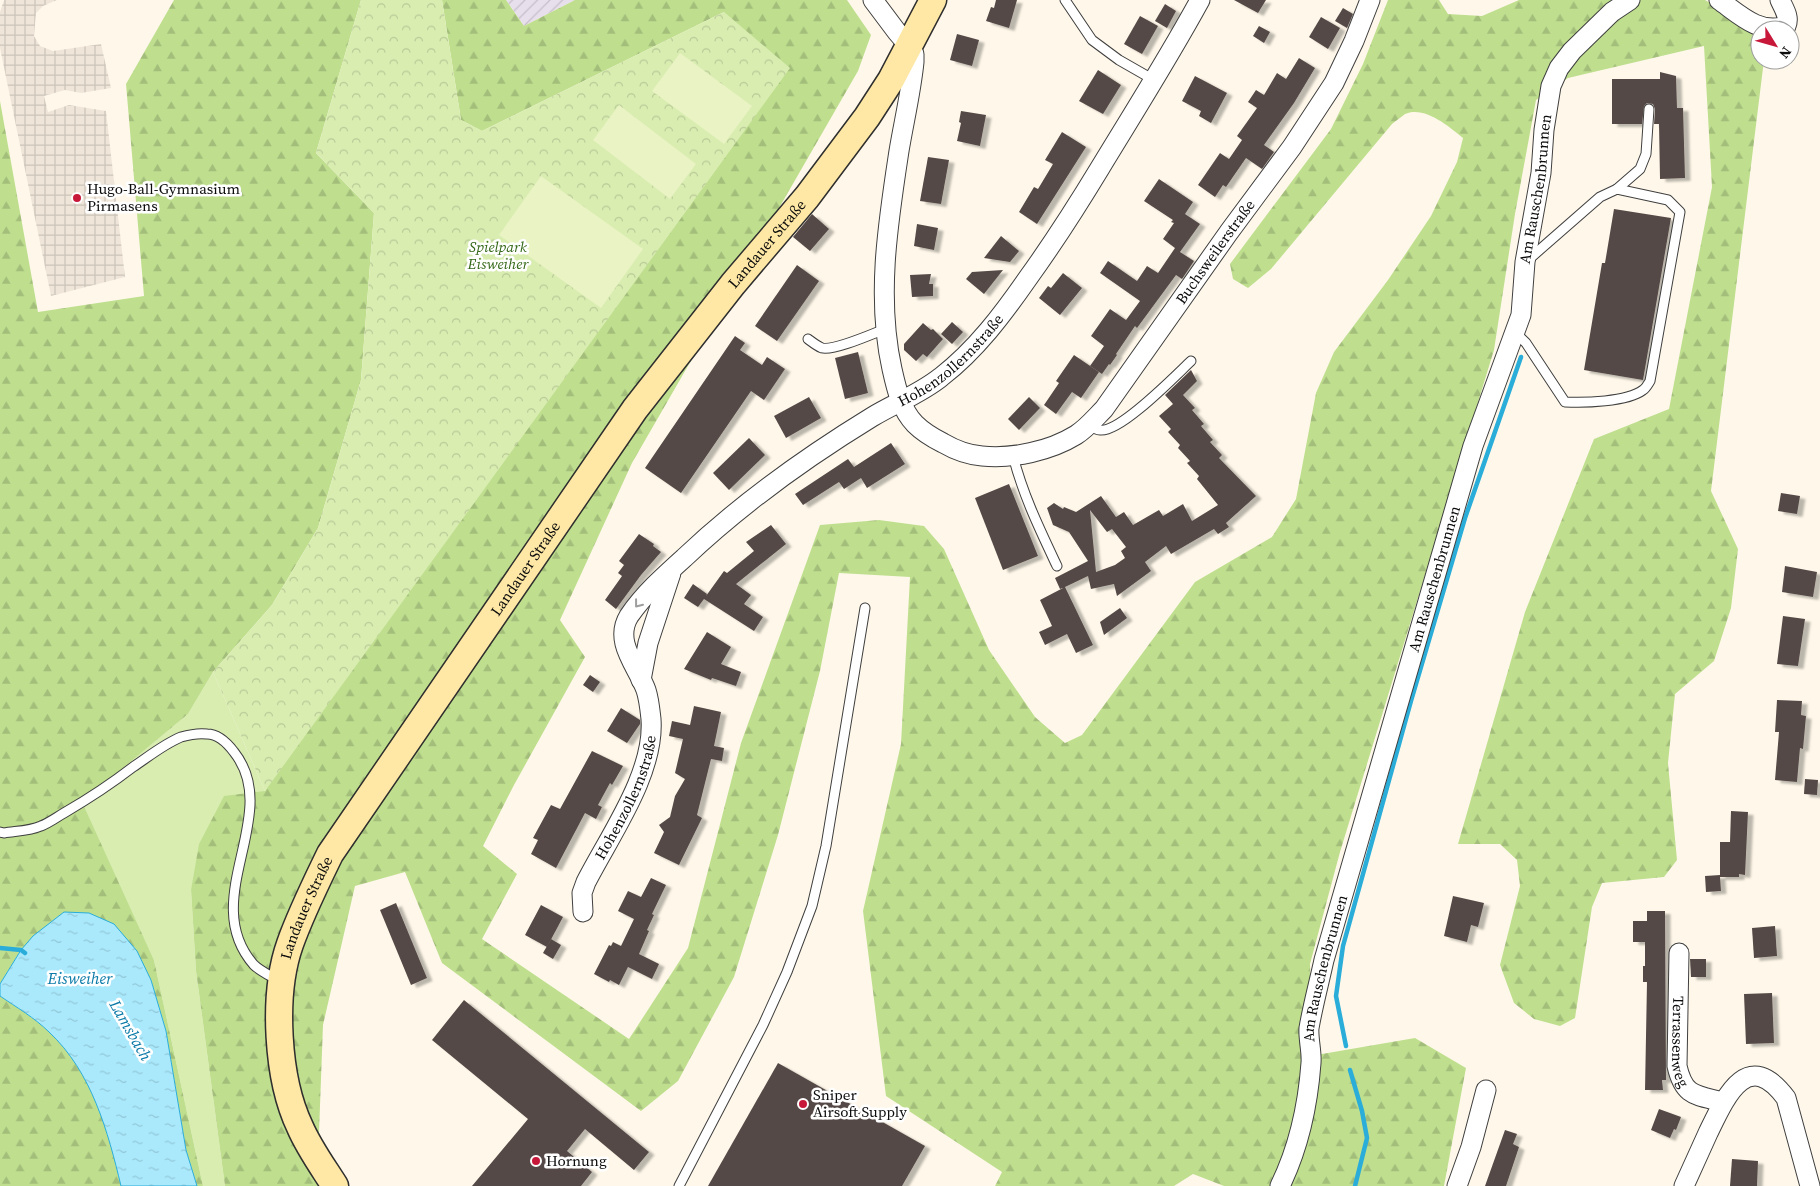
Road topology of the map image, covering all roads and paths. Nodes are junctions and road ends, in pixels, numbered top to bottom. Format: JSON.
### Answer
{"nodes":[{"id":1,"x":873,"y":0,"type":"edge"},
{"id":2,"x":933,"y":0,"type":"edge"},
{"id":3,"x":1066,"y":0,"type":"edge"},
{"id":4,"x":1200,"y":0,"type":"edge"},
{"id":5,"x":1370,"y":0,"type":"edge"},
{"id":6,"x":1630,"y":0,"type":"edge"},
{"id":7,"x":1719,"y":0,"type":"edge"},
{"id":8,"x":1780,"y":0,"type":"edge"},
{"id":9,"x":909,"y":46,"type":"junction"},
{"id":10,"x":1154,"y":80,"type":"junction"},
{"id":11,"x":1649,"y":109,"type":"dead end"},
{"id":12,"x":1617,"y":189,"type":"junction"},
{"id":13,"x":1525,"y":262,"type":"junction"},
{"id":14,"x":885,"y":329,"type":"junction"},
{"id":15,"x":1515,"y":332,"type":"junction"},
{"id":16,"x":808,"y":339,"type":"dead end"},
{"id":17,"x":1191,"y":361,"type":"dead end"},
{"id":18,"x":901,"y":402,"type":"junction"},
{"id":19,"x":1090,"y":424,"type":"junction"},
{"id":20,"x":1013,"y":456,"type":"junction"},
{"id":21,"x":1058,"y":566,"type":"dead end"},
{"id":22,"x":672,"y":569,"type":"junction"},
{"id":23,"x":865,"y":608,"type":"dead end"},
{"id":24,"x":641,"y":680,"type":"junction"},
{"id":25,"x":0,"y":832,"type":"edge"},
{"id":26,"x":583,"y":912,"type":"dead end"},
{"id":27,"x":1679,"y":953,"type":"dead end"},
{"id":28,"x":282,"y":982,"type":"junction"},
{"id":29,"x":1486,"y":1090,"type":"dead end"},
{"id":30,"x":1723,"y":1102,"type":"junction"},
{"id":31,"x":336,"y":1186,"type":"edge"},
{"id":32,"x":679,"y":1186,"type":"edge"},
{"id":33,"x":1280,"y":1186,"type":"edge"},
{"id":34,"x":1457,"y":1186,"type":"edge"},
{"id":35,"x":1684,"y":1186,"type":"edge"},
{"id":36,"x":1810,"y":1186,"type":"edge"}],
"edges":[{"from":1,"to":9,"type":"street"},
{"from":2,"to":9,"type":"main road","name":"Landauer Straße"},
{"from":3,"to":10,"type":"lane"},
{"from":4,"to":10,"type":"street","name":"Hohenzollernstraße"},
{"from":5,"to":19,"type":"street","name":"Buchsweilerstraße"},
{"from":6,"to":13,"type":"street","name":"Am Rauschenbrunnen"},
{"from":7,"to":8,"type":"street"},
{"from":9,"to":14,"type":"street","name":"Buchsweilerstraße"},
{"from":9,"to":28,"type":"main road","name":"Landauer Straße"},
{"from":10,"to":18,"type":"street","name":"Hohenzollernstraße"},
{"from":11,"to":12,"type":"lane"},
{"from":12,"to":13,"type":"lane"},
{"from":12,"to":15,"type":"lane"},
{"from":13,"to":15,"type":"street","name":"Am Rauschenbrunnen"},
{"from":14,"to":16,"type":"lane"},
{"from":14,"to":18,"type":"street","name":"Buchsweilerstraße"},
{"from":15,"to":33,"type":"street","name":"Am Rauschenbrunnen"},
{"from":17,"to":19,"type":"lane"},
{"from":18,"to":20,"type":"street","name":"Buchsweilerstraße"},
{"from":18,"to":22,"type":"street","name":"Hohenzollernstraße"},
{"from":19,"to":20,"type":"street","name":"Buchsweilerstraße"},
{"from":20,"to":21,"type":"lane"},
{"from":22,"to":24,"type":"street","name":"Hohenzollernstraße"},
{"from":22,"to":24,"type":"street","name":"Hohenzollernstraße","one_way":true},
{"from":23,"to":32,"type":"lane"},
{"from":24,"to":26,"type":"street","name":"Hohenzollernstraße"},
{"from":25,"to":28,"type":"lane"},
{"from":27,"to":30,"type":"street","name":"Terrassenweg"},
{"from":28,"to":31,"type":"main road","name":"Landauer Straße"},
{"from":29,"to":34,"type":"street"},
{"from":30,"to":35,"type":"street"},
{"from":30,"to":36,"type":"street"}]}
